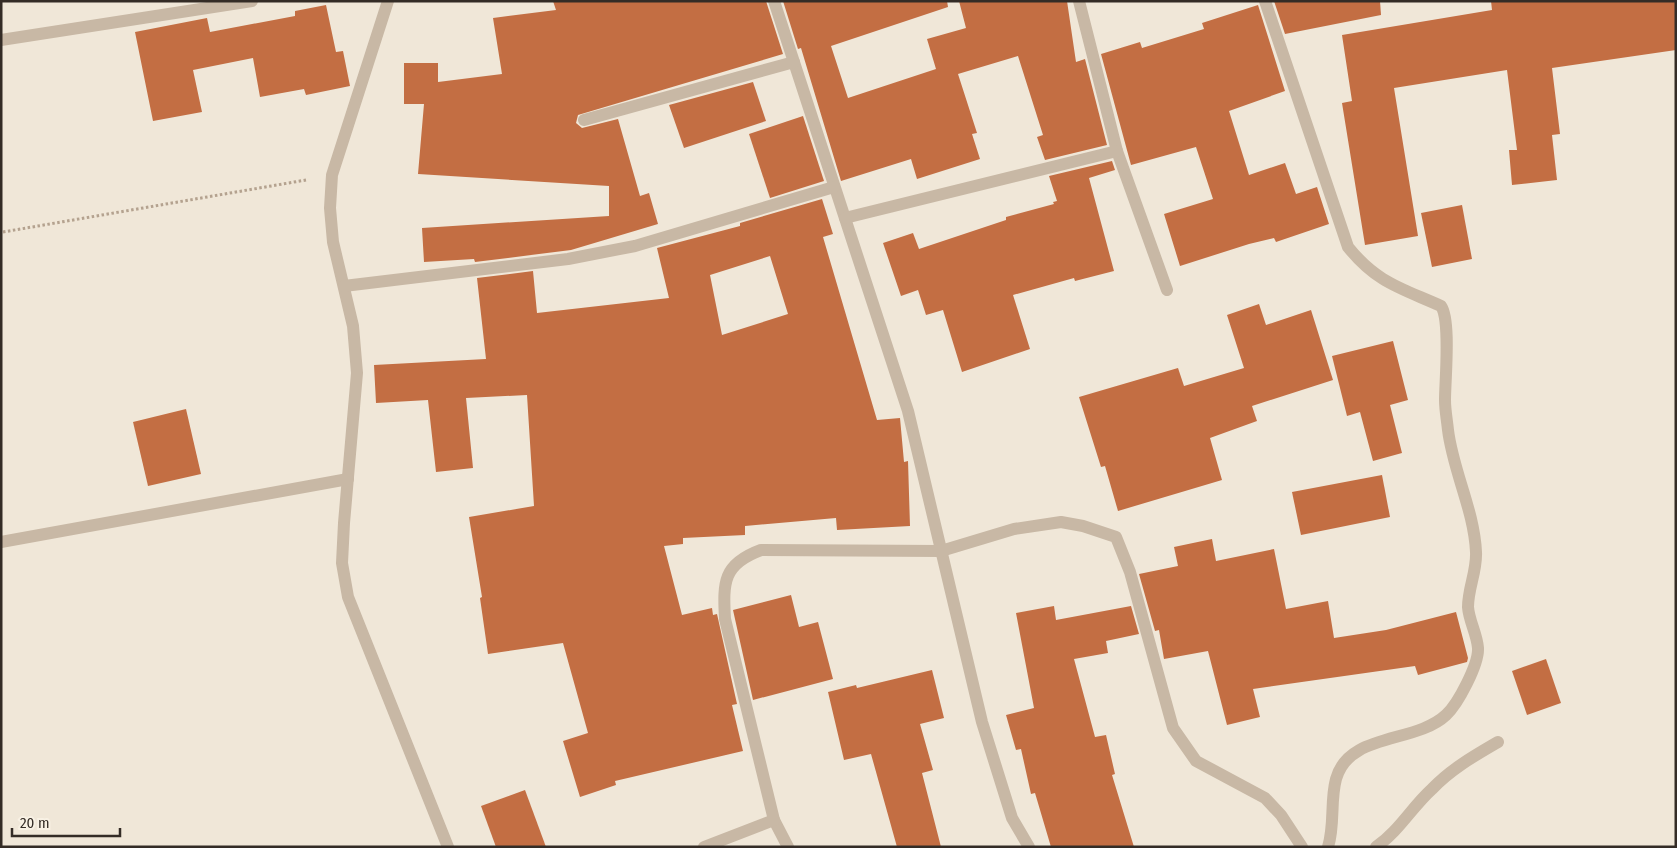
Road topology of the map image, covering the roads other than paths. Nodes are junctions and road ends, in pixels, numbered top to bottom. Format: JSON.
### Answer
{"nodes":[{"id":1,"x":252,"y":1,"type":"edge"},
{"id":2,"x":388,"y":1,"type":"edge"},
{"id":3,"x":774,"y":1,"type":"edge"},
{"id":4,"x":1080,"y":1,"type":"edge"},
{"id":5,"x":1265,"y":1,"type":"edge"},
{"id":6,"x":1,"y":40,"type":"edge"},
{"id":7,"x":794,"y":62,"type":"junction"},
{"id":8,"x":584,"y":120,"type":"dead end"},
{"id":9,"x":1117,"y":152,"type":"junction"},
{"id":10,"x":834,"y":187,"type":"junction"},
{"id":11,"x":845,"y":218,"type":"junction"},
{"id":12,"x":344,"y":286,"type":"junction"},
{"id":13,"x":1167,"y":290,"type":"dead end"},
{"id":14,"x":348,"y":479,"type":"junction"},
{"id":15,"x":1,"y":542,"type":"edge"},
{"id":16,"x":941,"y":551,"type":"junction"},
{"id":17,"x":1498,"y":742,"type":"dead end"},
{"id":18,"x":774,"y":820,"type":"junction"},
{"id":19,"x":448,"y":847,"type":"edge"},
{"id":20,"x":704,"y":847,"type":"edge"},
{"id":21,"x":788,"y":847,"type":"edge"},
{"id":22,"x":1028,"y":847,"type":"edge"},
{"id":23,"x":1302,"y":847,"type":"edge"},
{"id":24,"x":1328,"y":847,"type":"edge"},
{"id":25,"x":1376,"y":847,"type":"edge"}],
"edges":[{"from":1,"to":6,"type":"street"},
{"from":2,"to":12,"type":"street"},
{"from":3,"to":7,"type":"street"},
{"from":4,"to":9,"type":"street"},
{"from":5,"to":24,"type":"street"},
{"from":7,"to":8,"type":"street"},
{"from":7,"to":10,"type":"street"},
{"from":9,"to":11,"type":"street"},
{"from":9,"to":13,"type":"street"},
{"from":10,"to":11,"type":"street"},
{"from":10,"to":12,"type":"street"},
{"from":11,"to":16,"type":"street"},
{"from":12,"to":14,"type":"street"},
{"from":14,"to":15,"type":"street"},
{"from":14,"to":19,"type":"street"},
{"from":16,"to":18,"type":"street"},
{"from":16,"to":22,"type":"street"},
{"from":16,"to":23,"type":"street"},
{"from":17,"to":25,"type":"street"},
{"from":18,"to":20,"type":"street"},
{"from":18,"to":21,"type":"street"}]}
